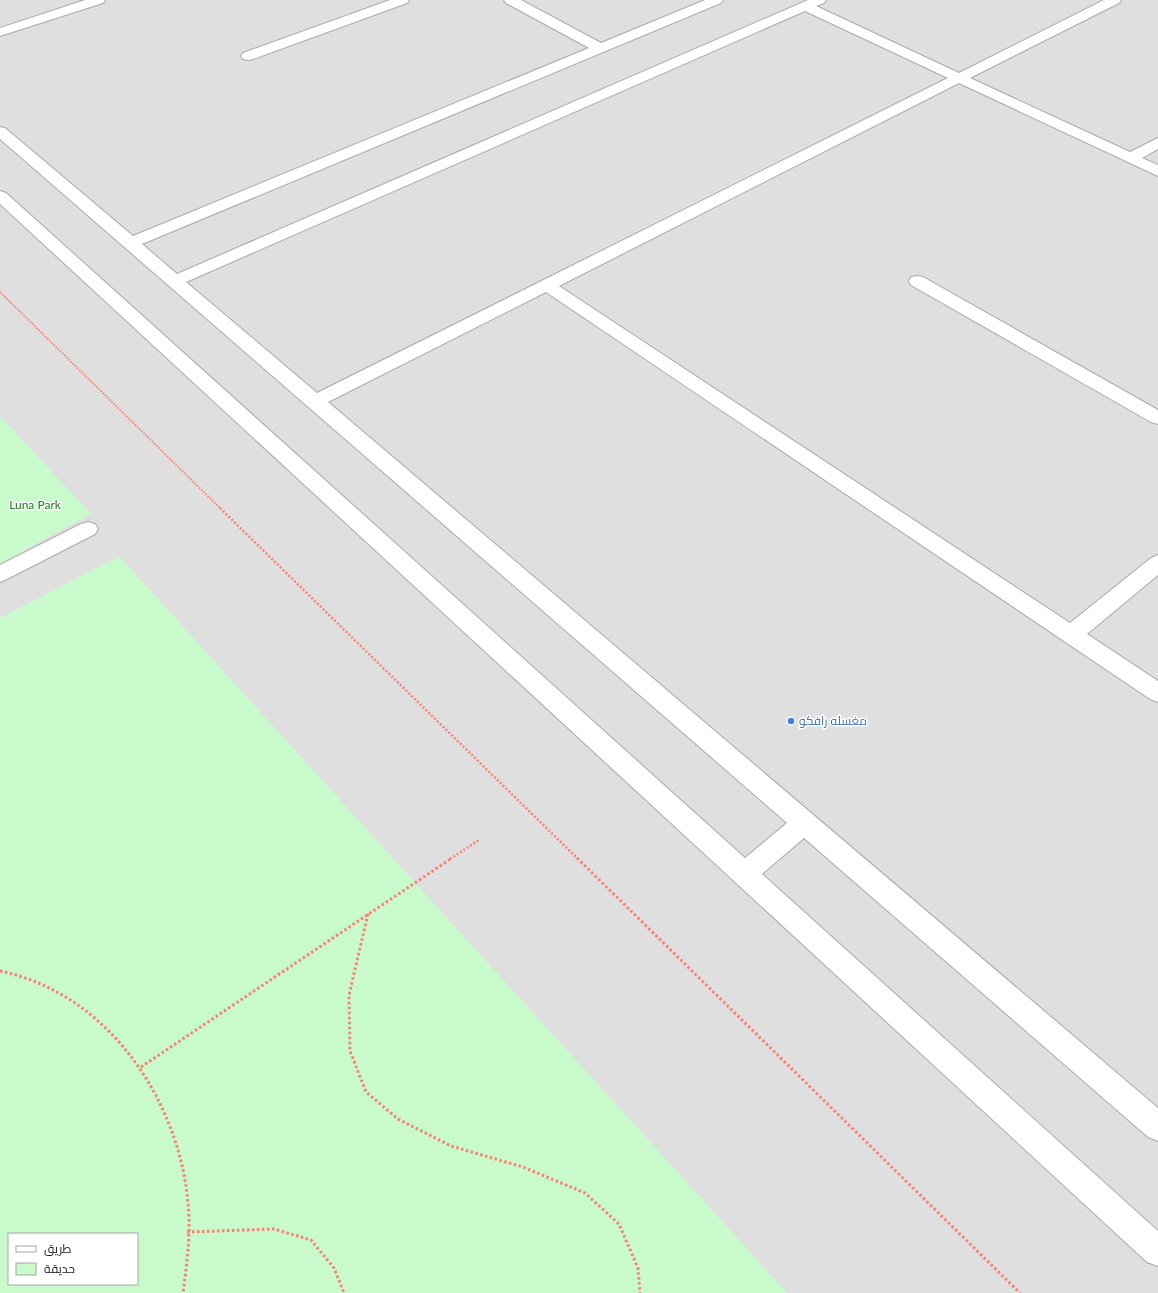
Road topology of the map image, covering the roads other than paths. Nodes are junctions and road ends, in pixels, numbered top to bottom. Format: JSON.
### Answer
{"nodes":[{"id":1,"x":98,"y":0,"type":"edge"},
{"id":2,"x":402,"y":0,"type":"edge"},
{"id":3,"x":511,"y":0,"type":"edge"},
{"id":4,"x":716,"y":0,"type":"edge"},
{"id":5,"x":819,"y":0,"type":"edge"},
{"id":6,"x":1114,"y":0,"type":"edge"},
{"id":7,"x":805,"y":6,"type":"junction"},
{"id":8,"x":0,"y":32,"type":"edge"},
{"id":9,"x":600,"y":48,"type":"junction"},
{"id":10,"x":248,"y":56,"type":"dead end"},
{"id":11,"x":959,"y":78,"type":"junction"},
{"id":12,"x":0,"y":132,"type":"edge"},
{"id":13,"x":1158,"y":143,"type":"edge"},
{"id":14,"x":1131,"y":158,"type":"junction"},
{"id":15,"x":1158,"y":171,"type":"edge"},
{"id":16,"x":0,"y":196,"type":"edge"},
{"id":17,"x":130,"y":243,"type":"junction"},
{"id":18,"x":174,"y":281,"type":"junction"},
{"id":19,"x":917,"y":281,"type":"dead end"},
{"id":20,"x":546,"y":285,"type":"junction"},
{"id":21,"x":314,"y":402,"type":"junction"},
{"id":22,"x":1158,"y":418,"type":"edge"},
{"id":23,"x":88,"y":529,"type":"dead end"},
{"id":24,"x":1158,"y":563,"type":"edge"},
{"id":25,"x":0,"y":574,"type":"edge"},
{"id":26,"x":1071,"y":635,"type":"junction"},
{"id":27,"x":1158,"y":693,"type":"edge"},
{"id":28,"x":805,"y":823,"type":"junction"},
{"id":29,"x":744,"y":874,"type":"junction"},
{"id":30,"x":1158,"y":1127,"type":"edge"},
{"id":31,"x":1158,"y":1251,"type":"edge"}],
"edges":[{"from":1,"to":8,"type":"street"},
{"from":2,"to":10,"type":"street"},
{"from":3,"to":9,"type":"street"},
{"from":4,"to":9,"type":"street"},
{"from":5,"to":7,"type":"street"},
{"from":6,"to":11,"type":"street"},
{"from":7,"to":11,"type":"street"},
{"from":7,"to":18,"type":"street"},
{"from":9,"to":17,"type":"street"},
{"from":11,"to":14,"type":"street"},
{"from":11,"to":20,"type":"street"},
{"from":12,"to":17,"type":"street"},
{"from":13,"to":14,"type":"street"},
{"from":14,"to":15,"type":"street"},
{"from":16,"to":29,"type":"street"},
{"from":17,"to":18,"type":"street"},
{"from":18,"to":21,"type":"street"},
{"from":19,"to":22,"type":"street"},
{"from":20,"to":21,"type":"street"},
{"from":20,"to":26,"type":"street"},
{"from":21,"to":28,"type":"street"},
{"from":23,"to":25,"type":"street"},
{"from":24,"to":26,"type":"street"},
{"from":26,"to":27,"type":"street"},
{"from":28,"to":29,"type":"street"},
{"from":28,"to":30,"type":"street"},
{"from":29,"to":31,"type":"street"}]}
